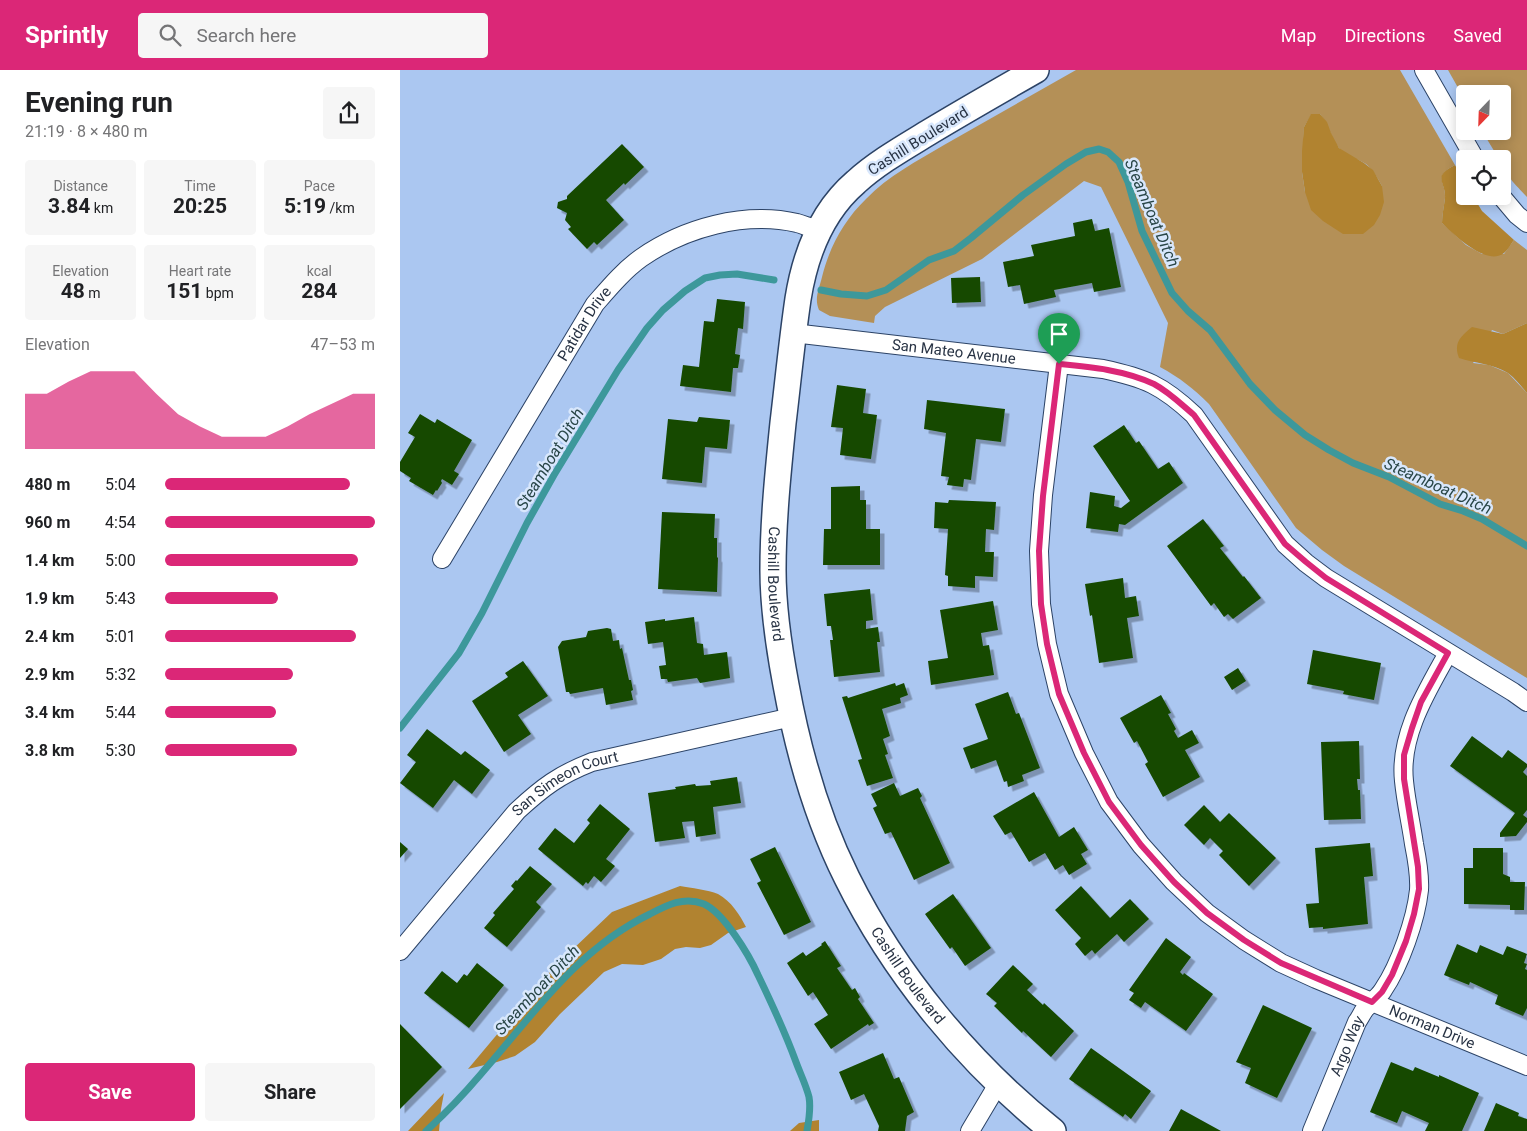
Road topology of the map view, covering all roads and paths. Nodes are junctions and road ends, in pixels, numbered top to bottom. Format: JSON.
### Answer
{"nodes":[{"id":1,"x":1036,"y":70,"type":"edge"},
{"id":2,"x":1424,"y":70,"type":"edge"},
{"id":3,"x":1470,"y":150,"type":"edge"},
{"id":4,"x":1509,"y":205,"type":"edge"},
{"id":5,"x":1527,"y":223,"type":"edge"},
{"id":6,"x":819,"y":230,"type":"junction"},
{"id":7,"x":793,"y":333,"type":"junction"},
{"id":8,"x":1059,"y":364,"type":"junction"},
{"id":9,"x":442,"y":560,"type":"dead end"},
{"id":10,"x":1448,"y":653,"type":"junction"},
{"id":11,"x":1527,"y":702,"type":"edge"},
{"id":12,"x":792,"y":717,"type":"junction"},
{"id":13,"x":400,"y":951,"type":"edge"},
{"id":14,"x":1372,"y":1002,"type":"junction"},
{"id":15,"x":1527,"y":1066,"type":"edge"},
{"id":16,"x":998,"y":1084,"type":"junction"},
{"id":17,"x":970,"y":1131,"type":"edge"},
{"id":18,"x":1053,"y":1131,"type":"edge"},
{"id":19,"x":1312,"y":1131,"type":"edge"}],
"edges":[{"from":1,"to":6,"type":"street","name":"Cashill Boulevard"},
{"from":2,"to":3,"type":"street"},
{"from":4,"to":5,"type":"street"},
{"from":6,"to":7,"type":"street","name":"Cashill Boulevard"},
{"from":6,"to":9,"type":"street","name":"Patidar Drive"},
{"from":7,"to":8,"type":"street","name":"San Mateo Avenue"},
{"from":7,"to":12,"type":"street","name":"Cashill Boulevard"},
{"from":8,"to":10,"type":"street","name":"San Mateo Avenue"},
{"from":8,"to":14,"type":"street","name":"Norman Drive"},
{"from":10,"to":11,"type":"street","name":"San Mateo Avenue"},
{"from":10,"to":14,"type":"street","name":"Argo Way"},
{"from":12,"to":13,"type":"street","name":"San Simeon Court"},
{"from":12,"to":16,"type":"street","name":"Cashill Boulevard"},
{"from":14,"to":15,"type":"street","name":"Norman Drive"},
{"from":14,"to":19,"type":"street","name":"Argo Way"},
{"from":16,"to":17,"type":"street"},
{"from":16,"to":18,"type":"street","name":"Cashill Boulevard"}]}
